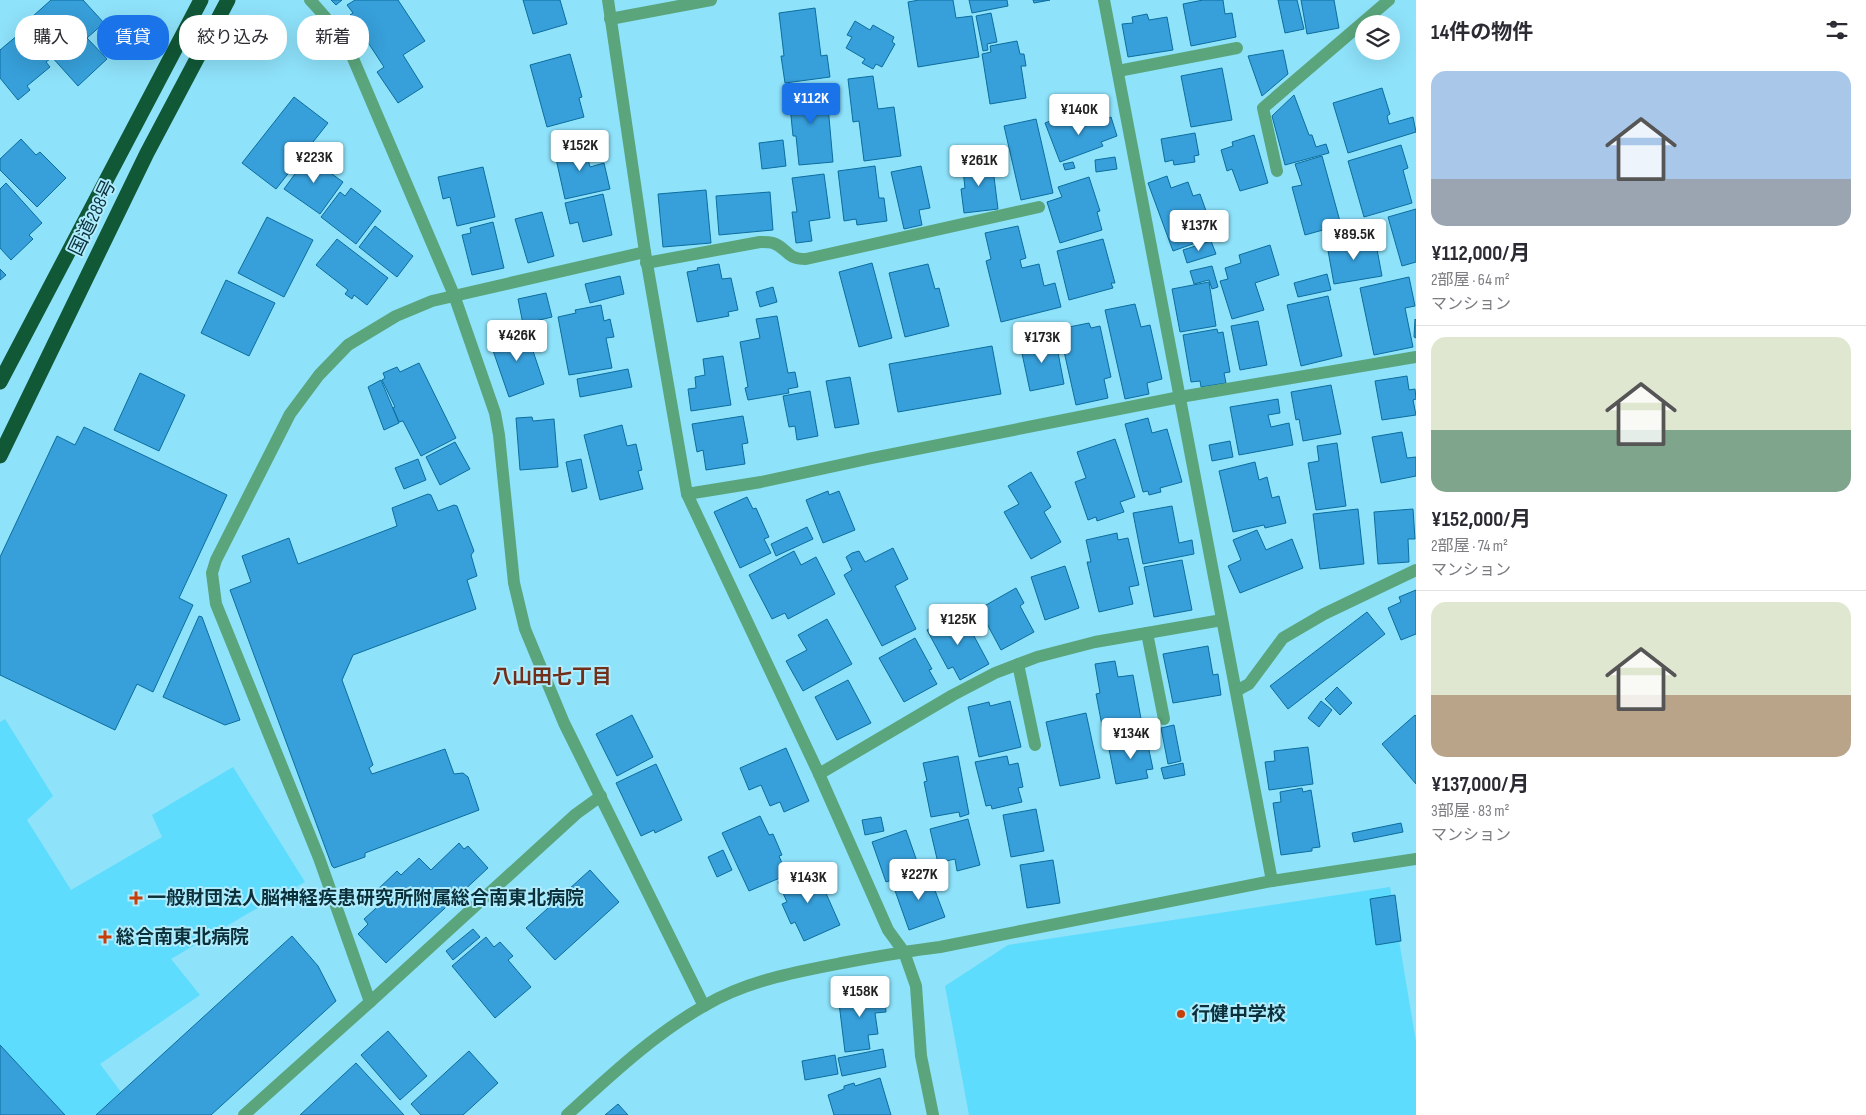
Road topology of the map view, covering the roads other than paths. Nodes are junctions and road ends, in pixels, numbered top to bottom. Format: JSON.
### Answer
{"nodes":[{"id":1,"x":201,"y":0,"type":"edge"},
{"id":2,"x":228,"y":0,"type":"edge"},
{"id":3,"x":310,"y":0,"type":"edge"},
{"id":4,"x":608,"y":0,"type":"edge"},
{"id":5,"x":712,"y":0,"type":"edge"},
{"id":6,"x":1104,"y":0,"type":"edge"},
{"id":7,"x":1389,"y":0,"type":"edge"},
{"id":8,"x":610,"y":19,"type":"junction"},
{"id":9,"x":1237,"y":48,"type":"dead end"},
{"id":10,"x":1118,"y":71,"type":"junction"},
{"id":11,"x":1277,"y":171,"type":"dead end"},
{"id":12,"x":1039,"y":207,"type":"dead end"},
{"id":13,"x":645,"y":258,"type":"junction"},
{"id":14,"x":454,"y":295,"type":"junction"},
{"id":15,"x":1416,"y":357,"type":"edge"},
{"id":16,"x":0,"y":382,"type":"edge"},
{"id":17,"x":1180,"y":397,"type":"junction"},
{"id":18,"x":0,"y":456,"type":"edge"},
{"id":19,"x":687,"y":494,"type":"junction"},
{"id":20,"x":1416,"y":570,"type":"edge"},
{"id":21,"x":1222,"y":620,"type":"junction"},
{"id":22,"x":1147,"y":633,"type":"junction"},
{"id":23,"x":1018,"y":664,"type":"junction"},
{"id":24,"x":1236,"y":691,"type":"junction"},
{"id":25,"x":1164,"y":720,"type":"dead end"},
{"id":26,"x":1036,"y":745,"type":"dead end"},
{"id":27,"x":819,"y":774,"type":"junction"},
{"id":28,"x":601,"y":796,"type":"junction"},
{"id":29,"x":1416,"y":859,"type":"edge"},
{"id":30,"x":1272,"y":881,"type":"junction"},
{"id":31,"x":904,"y":952,"type":"junction"},
{"id":32,"x":370,"y":1002,"type":"junction"},
{"id":33,"x":704,"y":1006,"type":"junction"},
{"id":34,"x":244,"y":1115,"type":"edge"},
{"id":35,"x":567,"y":1115,"type":"edge"},
{"id":36,"x":933,"y":1115,"type":"edge"}],
"edges":[{"from":1,"to":16,"type":"highway","name":"国道288号"},
{"from":2,"to":18,"type":"highway","name":"国道288号"},
{"from":3,"to":14,"type":"street"},
{"from":4,"to":8,"type":"street"},
{"from":5,"to":8,"type":"street"},
{"from":6,"to":10,"type":"street"},
{"from":7,"to":11,"type":"street"},
{"from":8,"to":13,"type":"street"},
{"from":9,"to":10,"type":"street"},
{"from":10,"to":17,"type":"street"},
{"from":12,"to":13,"type":"street"},
{"from":13,"to":14,"type":"street"},
{"from":13,"to":19,"type":"street"},
{"from":14,"to":28,"type":"street"},
{"from":14,"to":32,"type":"street"},
{"from":15,"to":17,"type":"street"},
{"from":17,"to":19,"type":"street"},
{"from":17,"to":21,"type":"street"},
{"from":19,"to":27,"type":"street"},
{"from":20,"to":24,"type":"street"},
{"from":21,"to":22,"type":"street"},
{"from":21,"to":24,"type":"street"},
{"from":22,"to":23,"type":"street"},
{"from":22,"to":25,"type":"street"},
{"from":23,"to":26,"type":"street"},
{"from":23,"to":27,"type":"street"},
{"from":24,"to":30,"type":"street"},
{"from":27,"to":31,"type":"street"},
{"from":28,"to":32,"type":"street"},
{"from":28,"to":33,"type":"street"},
{"from":29,"to":30,"type":"street"},
{"from":30,"to":31,"type":"street"},
{"from":31,"to":33,"type":"street"},
{"from":31,"to":36,"type":"street"},
{"from":32,"to":34,"type":"street"},
{"from":33,"to":35,"type":"street"}]}
